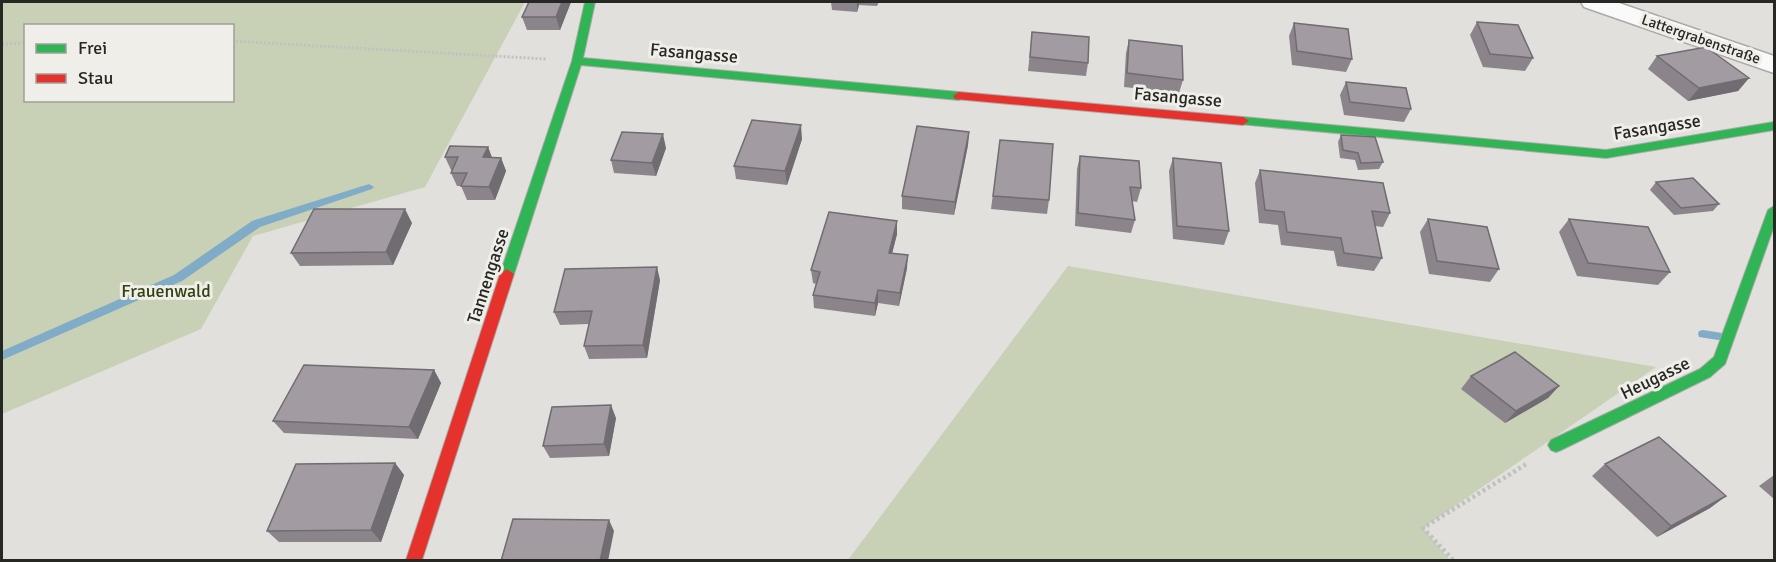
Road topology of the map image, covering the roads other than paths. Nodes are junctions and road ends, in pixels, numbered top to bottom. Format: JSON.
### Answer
{"nodes":[{"id":1,"x":590,"y":2,"type":"edge"},
{"id":2,"x":1593,"y":2,"type":"edge"},
{"id":3,"x":577,"y":61,"type":"junction"},
{"id":4,"x":1774,"y":65,"type":"edge"},
{"id":5,"x":1774,"y":126,"type":"edge"},
{"id":6,"x":1774,"y":210,"type":"edge"},
{"id":7,"x":1556,"y":445,"type":"road end"},
{"id":8,"x":414,"y":561,"type":"edge"}],
"edges":[{"from":1,"to":3,"type":"street","name":"Tannengasse"},
{"from":2,"to":4,"type":"street","name":"Lattergrabenstraße"},
{"from":3,"to":5,"type":"street","name":"Fasangasse"},
{"from":3,"to":8,"type":"street","name":"Tannengasse"},
{"from":6,"to":7,"type":"street","name":"Heugasse"}]}
